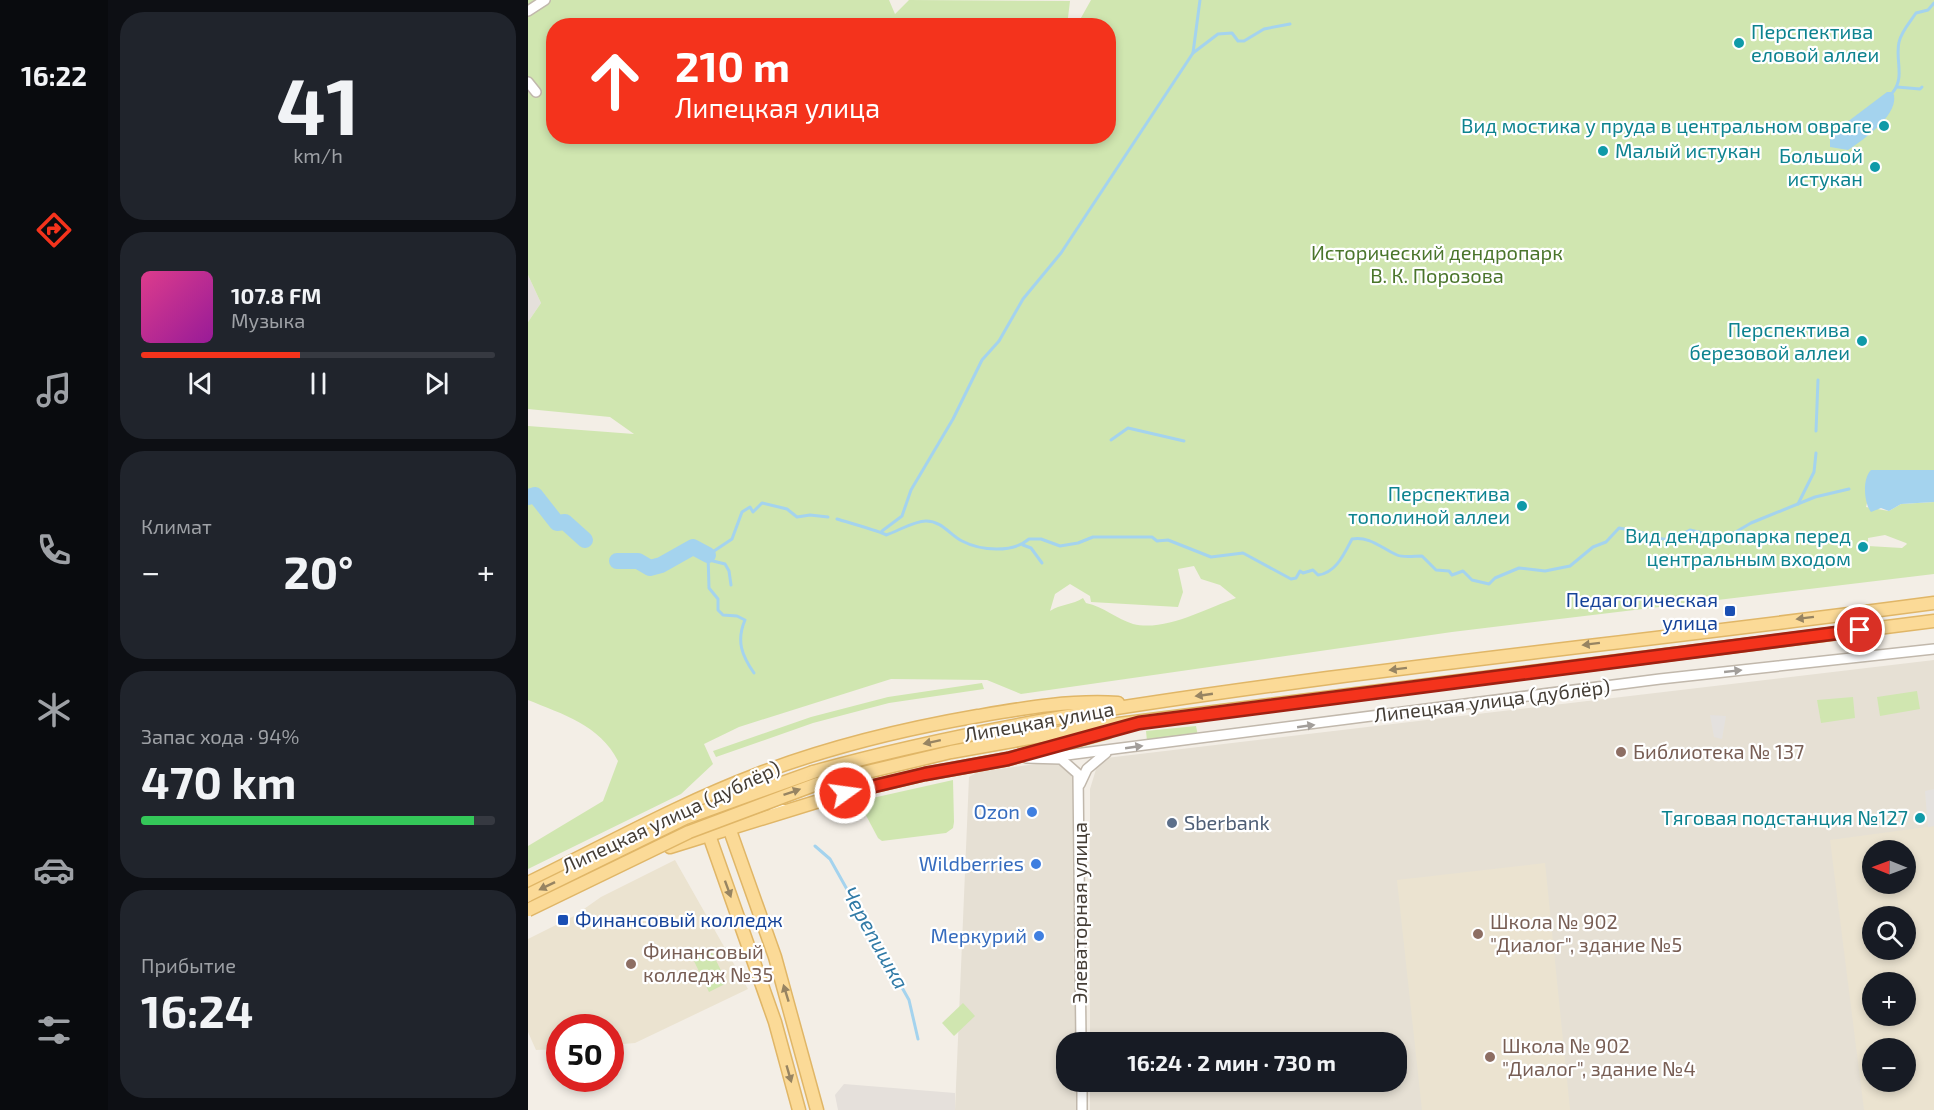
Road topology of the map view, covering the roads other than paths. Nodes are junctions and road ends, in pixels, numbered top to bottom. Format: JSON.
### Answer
{"nodes":[{"id":1,"x":545,"y":0,"type":"edge"},
{"id":2,"x":528,"y":11,"type":"edge"},
{"id":3,"x":528,"y":82,"type":"edge"},
{"id":4,"x":536,"y":92,"type":"dead end"},
{"id":5,"x":1934,"y":603,"type":"edge"},
{"id":6,"x":1934,"y":621,"type":"edge"},
{"id":7,"x":1934,"y":649,"type":"edge"},
{"id":8,"x":1134,"y":704,"type":"junction"},
{"id":9,"x":1132,"y":725,"type":"junction"},
{"id":10,"x":1110,"y":751,"type":"junction"},
{"id":11,"x":1051,"y":757,"type":"junction"},
{"id":12,"x":1008,"y":759,"type":"junction"},
{"id":13,"x":782,"y":765,"type":"junction"},
{"id":14,"x":1080,"y":784,"type":"junction"},
{"id":15,"x":717,"y":791,"type":"junction"},
{"id":16,"x":697,"y":801,"type":"junction"},
{"id":17,"x":792,"y":810,"type":"junction"},
{"id":18,"x":729,"y":828,"type":"junction"},
{"id":19,"x":708,"y":834,"type":"junction"},
{"id":20,"x":528,"y":883,"type":"edge"},
{"id":21,"x":528,"y":895,"type":"edge"},
{"id":22,"x":528,"y":910,"type":"edge"},
{"id":23,"x":528,"y":916,"type":"edge"},
{"id":24,"x":1081,"y":1032,"type":"edge"},
{"id":25,"x":1082,"y":1092,"type":"edge"},
{"id":26,"x":799,"y":1110,"type":"edge"},
{"id":27,"x":817,"y":1110,"type":"edge"},
{"id":28,"x":1082,"y":1110,"type":"edge"}],
"edges":[{"from":1,"to":2,"type":"street"},
{"from":3,"to":4,"type":"street"},
{"from":5,"to":8,"type":"main road","name":"Липецкая улица","one_way":true},
{"from":6,"to":9,"type":"main road","name":"Липецкая улица"},
{"from":10,"to":7,"type":"street","name":"Липецкая улица (дублёр)","one_way":true},
{"from":8,"to":13,"type":"main road","name":"Липецкая улица (дублёр)"},
{"from":8,"to":21,"type":"main road","name":"Липецкая улица","one_way":true,"bridge":true},
{"from":9,"to":12,"type":"main road","name":"Липецкая улица (дублёр)"},
{"from":22,"to":9,"type":"main road","name":"Липецкая улица","one_way":true,"bridge":true},
{"from":10,"to":11,"type":"street","name":"Липецкая улица (дублёр)"},
{"from":10,"to":14,"type":"street"},
{"from":11,"to":12,"type":"street","name":"Липецкая улица (дублёр)"},
{"from":11,"to":14,"type":"street"},
{"from":12,"to":17,"type":"main road","name":"Липецкая улица (дублёр)"},
{"from":13,"to":15,"type":"main road","name":"Липецкая улица (дублёр)"},
{"from":13,"to":17,"type":"street"},
{"from":14,"to":24,"type":"street","name":"Элеваторная улица"},
{"from":15,"to":16,"type":"main road","name":"Липецкая улица (дублёр)"},
{"from":15,"to":18,"type":"main road"},
{"from":16,"to":19,"type":"main road"},
{"from":16,"to":20,"type":"main road","name":"Липецкая улица (дублёр)"},
{"from":17,"to":18,"type":"main road","name":"Липецкая улица (дублёр)"},
{"from":18,"to":19,"type":"main road","name":"Липецкая улица (дублёр)"},
{"from":27,"to":18,"type":"main road","one_way":true},
{"from":19,"to":23,"type":"main road","name":"Липецкая улица (дублёр)"},
{"from":19,"to":26,"type":"main road","one_way":true},
{"from":25,"to":28,"type":"street"}]}
